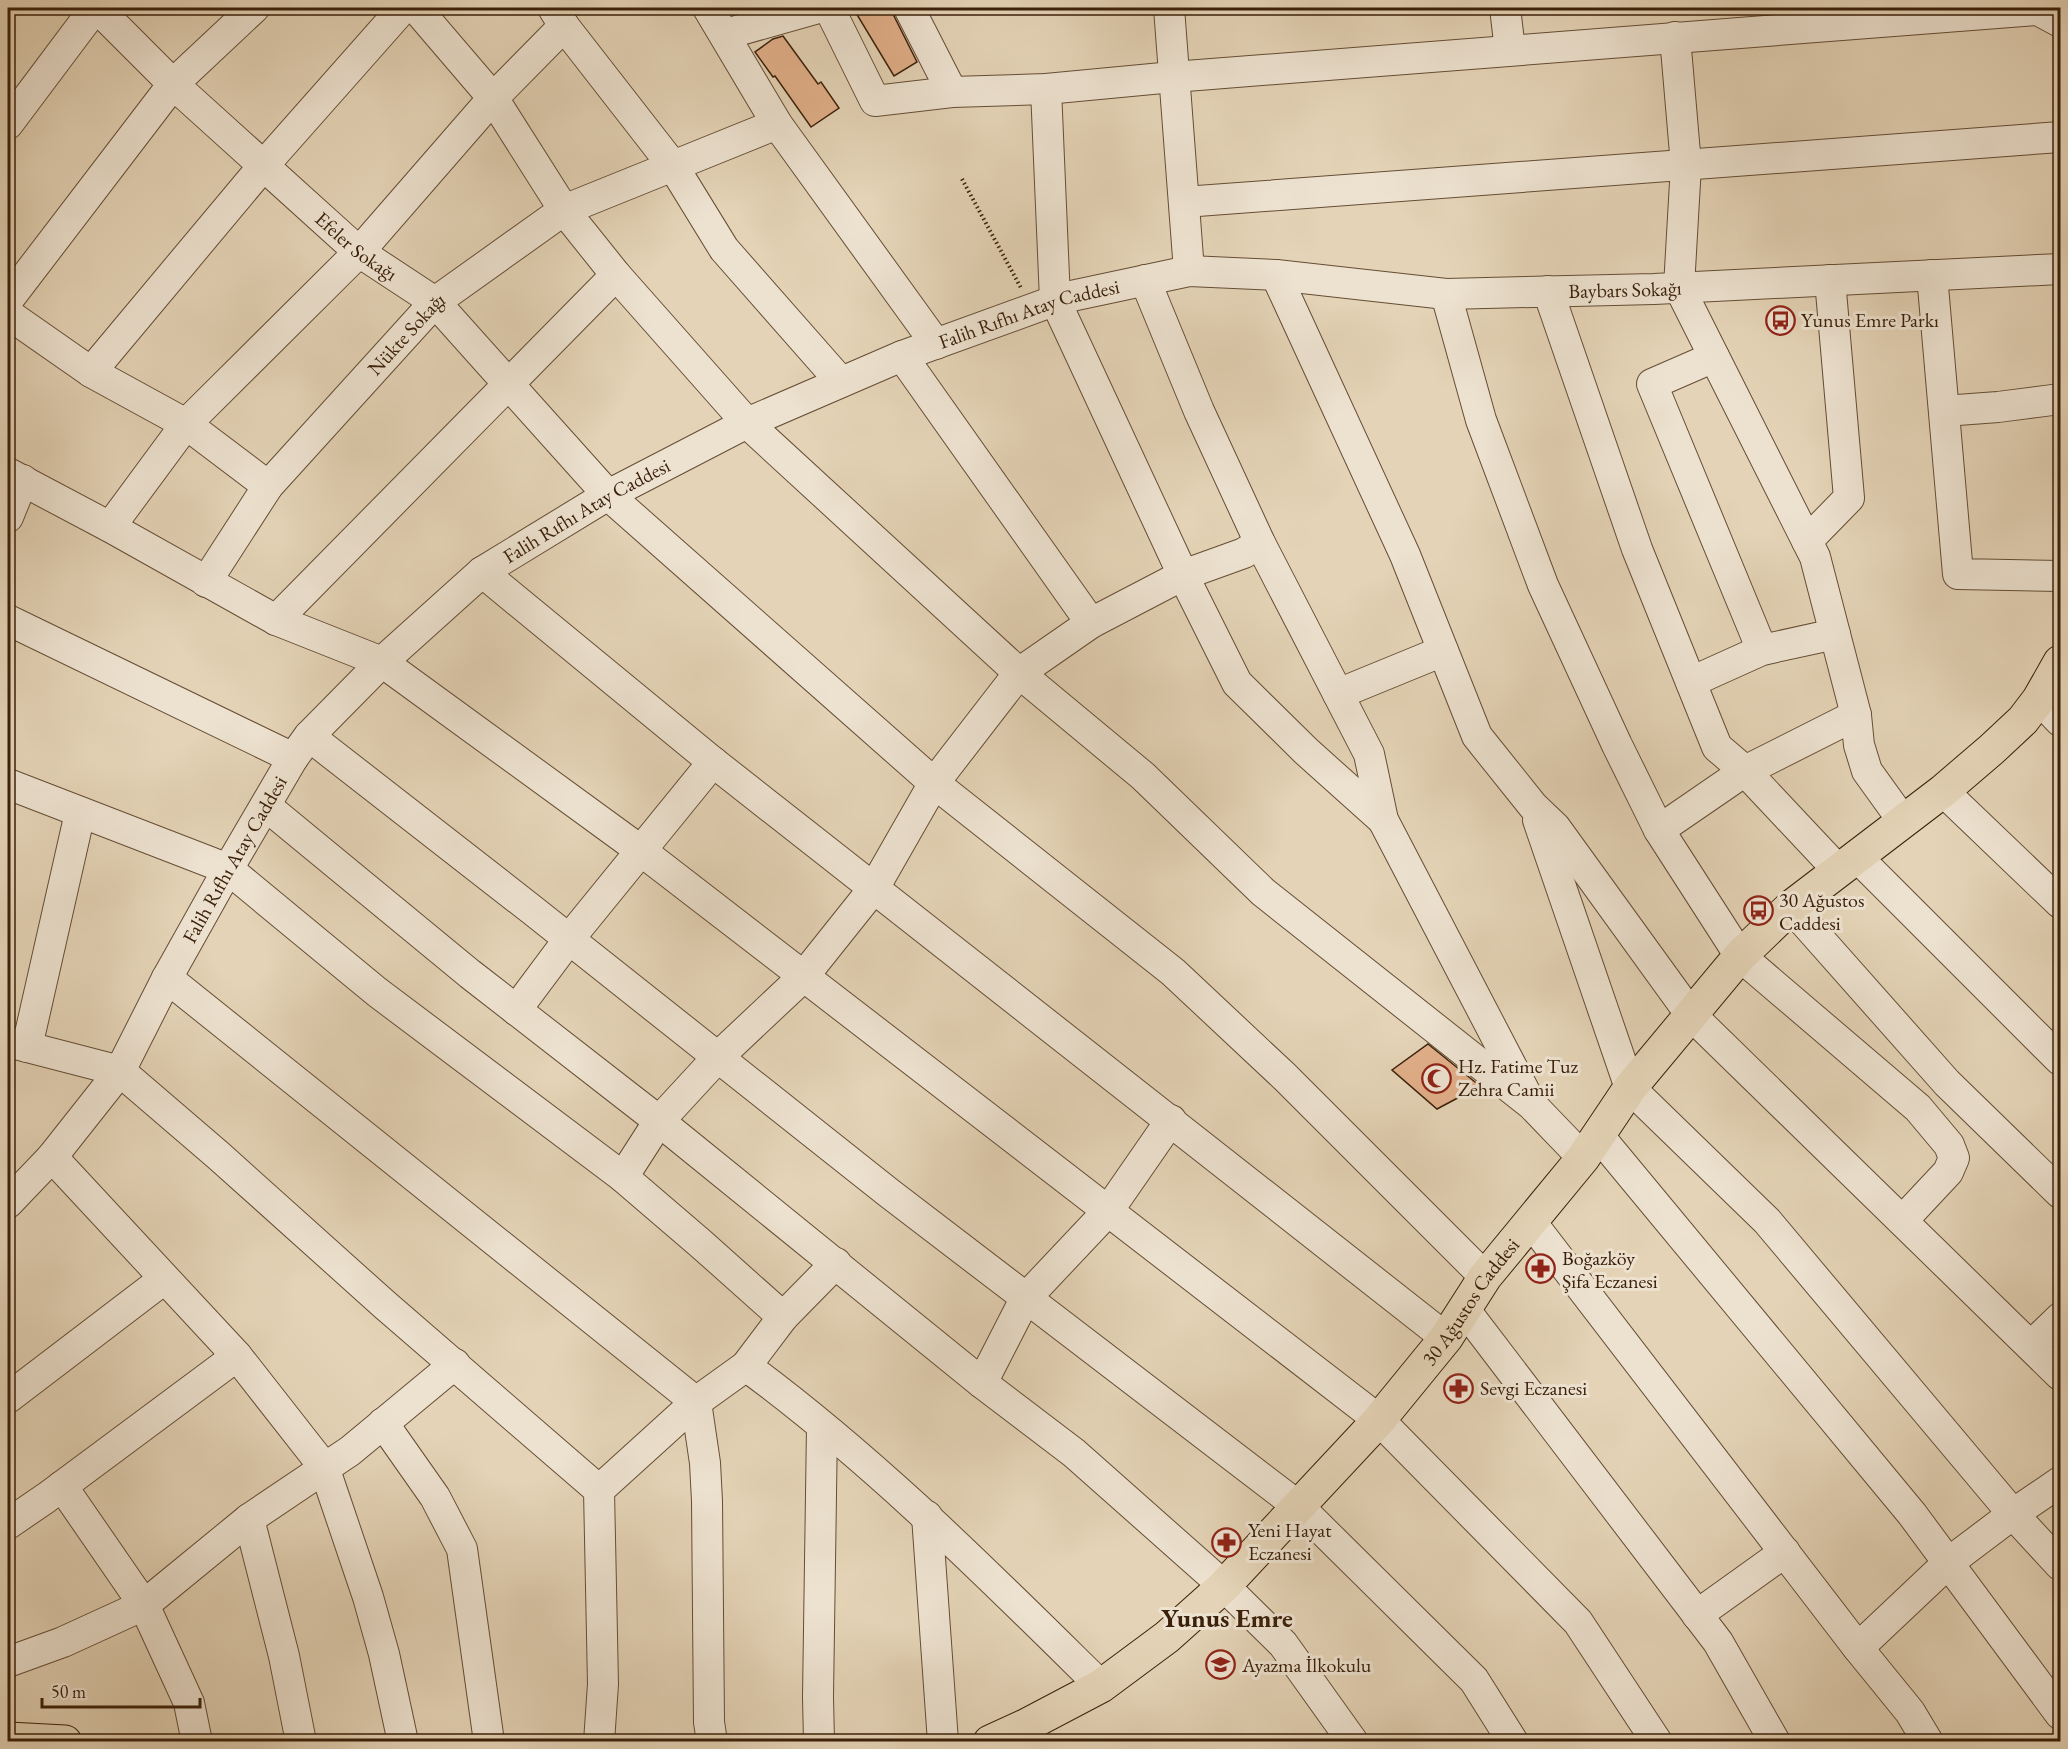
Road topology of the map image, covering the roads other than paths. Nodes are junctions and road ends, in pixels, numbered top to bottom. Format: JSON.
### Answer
{"nodes":[{"id":1,"x":96,"y":8,"type":"edge"},
{"id":2,"x":254,"y":8,"type":"edge"},
{"id":3,"x":403,"y":8,"type":"edge"},
{"id":4,"x":416,"y":8,"type":"edge"},
{"id":5,"x":708,"y":8,"type":"edge"},
{"id":6,"x":818,"y":8,"type":"edge"},
{"id":7,"x":829,"y":8,"type":"edge"},
{"id":8,"x":909,"y":8,"type":"edge"},
{"id":9,"x":1169,"y":8,"type":"edge"},
{"id":10,"x":1506,"y":8,"type":"edge"},
{"id":11,"x":2044,"y":13,"type":"edge"},
{"id":12,"x":559,"y":17,"type":"edge"},
{"id":13,"x":726,"y":34,"type":"junction"},
{"id":14,"x":1675,"y":37,"type":"junction"},
{"id":15,"x":1510,"y":50,"type":"junction"},
{"id":16,"x":1173,"y":77,"type":"junction"},
{"id":17,"x":173,"y":84,"type":"junction"},
{"id":18,"x":1046,"y":89,"type":"junction"},
{"id":19,"x":952,"y":92,"type":"junction"},
{"id":20,"x":493,"y":98,"type":"junction"},
{"id":21,"x":8,"y":124,"type":"edge"},
{"id":22,"x":777,"y":124,"type":"junction"},
{"id":23,"x":2061,"y":137,"type":"edge"},
{"id":24,"x":264,"y":165,"type":"junction"},
{"id":25,"x":1686,"y":165,"type":"junction"},
{"id":26,"x":673,"y":166,"type":"junction"},
{"id":27,"x":1184,"y":202,"type":"junction"},
{"id":28,"x":564,"y":210,"type":"junction"},
{"id":29,"x":359,"y":252,"type":"junction"},
{"id":30,"x":2061,"y":269,"type":"edge"},
{"id":31,"x":1189,"y":272,"type":"junction"},
{"id":32,"x":1276,"y":275,"type":"junction"},
{"id":33,"x":1932,"y":275,"type":"junction"},
{"id":34,"x":616,"y":276,"type":"junction"},
{"id":35,"x":1145,"y":280,"type":"junction"},
{"id":36,"x":1830,"y":280,"type":"junction"},
{"id":37,"x":1679,"y":287,"type":"junction"},
{"id":38,"x":1548,"y":291,"type":"junction"},
{"id":39,"x":1446,"y":294,"type":"junction"},
{"id":40,"x":8,"y":300,"type":"edge"},
{"id":41,"x":435,"y":302,"type":"junction"},
{"id":42,"x":1044,"y":305,"type":"junction"},
{"id":43,"x":8,"y":314,"type":"edge"},
{"id":44,"x":936,"y":344,"type":"junction"},
{"id":45,"x":902,"y":356,"type":"junction"},
{"id":46,"x":1714,"y":357,"type":"junction"},
{"id":47,"x":91,"y":372,"type":"junction"},
{"id":48,"x":841,"y":382,"type":"junction"},
{"id":49,"x":508,"y":384,"type":"junction"},
{"id":50,"x":2061,"y":399,"type":"edge"},
{"id":51,"x":1944,"y":411,"type":"junction"},
{"id":52,"x":747,"y":423,"type":"junction"},
{"id":53,"x":186,"y":424,"type":"junction"},
{"id":54,"x":15,"y":476,"type":"edge"},
{"id":55,"x":268,"y":486,"type":"junction"},
{"id":56,"x":608,"y":495,"type":"junction"},
{"id":57,"x":8,"y":517,"type":"edge"},
{"id":58,"x":111,"y":527,"type":"junction"},
{"id":59,"x":1807,"y":541,"type":"junction"},
{"id":60,"x":1260,"y":543,"type":"junction"},
{"id":61,"x":482,"y":572,"type":"junction"},
{"id":62,"x":1183,"y":575,"type":"junction"},
{"id":63,"x":2061,"y":576,"type":"edge"},
{"id":64,"x":206,"y":582,"type":"junction"},
{"id":65,"x":8,"y":620,"type":"edge"},
{"id":66,"x":276,"y":620,"type":"junction"},
{"id":67,"x":1090,"y":623,"type":"junction"},
{"id":68,"x":1835,"y":634,"type":"junction"},
{"id":69,"x":1762,"y":650,"type":"junction"},
{"id":70,"x":1443,"y":651,"type":"junction"},
{"id":71,"x":382,"y":662,"type":"junction"},
{"id":72,"x":2061,"y":662,"type":"edge"},
{"id":73,"x":1019,"y":673,"type":"junction"},
{"id":74,"x":1691,"y":682,"type":"junction"},
{"id":75,"x":1338,"y":694,"type":"junction"},
{"id":76,"x":2050,"y":710,"type":"edge"},
{"id":77,"x":1856,"y":715,"type":"junction"},
{"id":78,"x":301,"y":747,"type":"junction"},
{"id":79,"x":713,"y":762,"type":"junction"},
{"id":80,"x":1744,"y":771,"type":"junction"},
{"id":81,"x":934,"y":783,"type":"junction"},
{"id":82,"x":8,"y":784,"type":"edge"},
{"id":83,"x":1943,"y":791,"type":"junction"},
{"id":84,"x":266,"y":806,"type":"junction"},
{"id":85,"x":1533,"y":806,"type":"junction"},
{"id":86,"x":80,"y":813,"type":"junction"},
{"id":87,"x":1383,"y":820,"type":"junction"},
{"id":88,"x":1903,"y":821,"type":"junction"},
{"id":89,"x":1659,"y":830,"type":"junction"},
{"id":90,"x":640,"y":850,"type":"junction"},
{"id":91,"x":1847,"y":863,"type":"junction"},
{"id":92,"x":228,"y":869,"type":"junction"},
{"id":93,"x":874,"y":888,"type":"junction"},
{"id":94,"x":2061,"y":903,"type":"edge"},
{"id":95,"x":1791,"y":907,"type":"junction"},
{"id":96,"x":569,"y":939,"type":"junction"},
{"id":97,"x":1740,"y":956,"type":"junction"},
{"id":98,"x":803,"y":977,"type":"junction"},
{"id":99,"x":167,"y":978,"type":"junction"},
{"id":100,"x":516,"y":1010,"type":"junction"},
{"id":101,"x":1691,"y":1015,"type":"junction"},
{"id":102,"x":17,"y":1044,"type":"edge"},
{"id":103,"x":718,"y":1057,"type":"junction"},
{"id":104,"x":2061,"y":1060,"type":"edge"},
{"id":105,"x":120,"y":1071,"type":"junction"},
{"id":106,"x":1630,"y":1088,"type":"junction"},
{"id":107,"x":1532,"y":1105,"type":"junction"},
{"id":108,"x":658,"y":1120,"type":"junction"},
{"id":109,"x":1171,"y":1120,"type":"junction"},
{"id":110,"x":1590,"y":1146,"type":"junction"},
{"id":111,"x":52,"y":1157,"type":"junction"},
{"id":112,"x":623,"y":1177,"type":"junction"},
{"id":113,"x":2061,"y":1193,"type":"edge"},
{"id":114,"x":8,"y":1203,"type":"edge"},
{"id":115,"x":1108,"y":1211,"type":"junction"},
{"id":116,"x":1903,"y":1220,"type":"junction"},
{"id":117,"x":1531,"y":1222,"type":"junction"},
{"id":118,"x":836,"y":1263,"type":"junction"},
{"id":119,"x":1485,"y":1277,"type":"junction"},
{"id":120,"x":164,"y":1279,"type":"junction"},
{"id":121,"x":1025,"y":1299,"type":"junction"},
{"id":122,"x":1465,"y":1310,"type":"junction"},
{"id":123,"x":783,"y":1317,"type":"junction"},
{"id":124,"x":2061,"y":1318,"type":"edge"},
{"id":125,"x":1446,"y":1338,"type":"junction"},
{"id":126,"x":2031,"y":1346,"type":"junction"},
{"id":127,"x":237,"y":1356,"type":"junction"},
{"id":128,"x":455,"y":1364,"type":"junction"},
{"id":129,"x":746,"y":1366,"type":"junction"},
{"id":130,"x":2061,"y":1375,"type":"edge"},
{"id":131,"x":982,"y":1383,"type":"junction"},
{"id":132,"x":8,"y":1396,"type":"edge"},
{"id":133,"x":696,"y":1402,"type":"junction"},
{"id":134,"x":1379,"y":1420,"type":"junction"},
{"id":135,"x":383,"y":1423,"type":"junction"},
{"id":136,"x":822,"y":1427,"type":"junction"},
{"id":137,"x":324,"y":1467,"type":"junction"},
{"id":138,"x":2061,"y":1482,"type":"edge"},
{"id":139,"x":62,"y":1486,"type":"junction"},
{"id":140,"x":600,"y":1490,"type":"junction"},
{"id":141,"x":1298,"y":1506,"type":"junction"},
{"id":142,"x":2013,"y":1514,"type":"junction"},
{"id":143,"x":927,"y":1516,"type":"junction"},
{"id":144,"x":249,"y":1519,"type":"junction"},
{"id":145,"x":8,"y":1524,"type":"edge"},
{"id":146,"x":1785,"y":1552,"type":"junction"},
{"id":147,"x":1948,"y":1563,"type":"junction"},
{"id":148,"x":2061,"y":1565,"type":"edge"},
{"id":149,"x":1224,"y":1586,"type":"junction"},
{"id":150,"x":144,"y":1605,"type":"junction"},
{"id":151,"x":1697,"y":1616,"type":"junction"},
{"id":152,"x":1858,"y":1648,"type":"junction"},
{"id":153,"x":8,"y":1662,"type":"edge"},
{"id":154,"x":1101,"y":1686,"type":"junction"},
{"id":155,"x":2061,"y":1714,"type":"edge"},
{"id":156,"x":8,"y":1739,"type":"edge"},
{"id":157,"x":65,"y":1742,"type":"edge"},
{"id":158,"x":197,"y":1742,"type":"edge"},
{"id":159,"x":301,"y":1742,"type":"edge"},
{"id":160,"x":403,"y":1742,"type":"edge"},
{"id":161,"x":489,"y":1742,"type":"edge"},
{"id":162,"x":599,"y":1742,"type":"edge"},
{"id":163,"x":712,"y":1742,"type":"edge"},
{"id":164,"x":819,"y":1742,"type":"edge"},
{"id":165,"x":943,"y":1742,"type":"edge"},
{"id":166,"x":990,"y":1742,"type":"edge"},
{"id":167,"x":1353,"y":1742,"type":"edge"},
{"id":168,"x":1513,"y":1742,"type":"edge"},
{"id":169,"x":1657,"y":1742,"type":"edge"},
{"id":170,"x":1775,"y":1742,"type":"edge"},
{"id":171,"x":1929,"y":1742,"type":"edge"}],
"edges":[{"from":1,"to":17,"type":"street","name":"Efeler Sokağı"},
{"from":1,"to":21,"type":"street"},
{"from":2,"to":17,"type":"street"},
{"from":3,"to":24,"type":"street"},
{"from":4,"to":20,"type":"street"},
{"from":5,"to":13,"type":"street"},
{"from":6,"to":13,"type":"street"},
{"from":7,"to":19,"type":"street"},
{"from":8,"to":19,"type":"street"},
{"from":9,"to":16,"type":"street"},
{"from":10,"to":15,"type":"street"},
{"from":11,"to":14,"type":"street"},
{"from":12,"to":20,"type":"street"},
{"from":12,"to":26,"type":"street"},
{"from":13,"to":22,"type":"street"},
{"from":14,"to":15,"type":"street"},
{"from":14,"to":25,"type":"street"},
{"from":15,"to":16,"type":"street"},
{"from":16,"to":18,"type":"street"},
{"from":16,"to":27,"type":"street"},
{"from":17,"to":24,"type":"street","name":"Efeler Sokağı"},
{"from":17,"to":40,"type":"street"},
{"from":18,"to":19,"type":"street"},
{"from":18,"to":42,"type":"street"},
{"from":20,"to":28,"type":"street"},
{"from":20,"to":29,"type":"street"},
{"from":22,"to":26,"type":"street","name":"Nükte Sokağı"},
{"from":22,"to":44,"type":"street"},
{"from":23,"to":25,"type":"street"},
{"from":24,"to":29,"type":"street","name":"Efeler Sokağı"},
{"from":24,"to":47,"type":"street"},
{"from":25,"to":27,"type":"street"},
{"from":25,"to":37,"type":"street"},
{"from":26,"to":28,"type":"street","name":"Nükte Sokağı"},
{"from":26,"to":48,"type":"street"},
{"from":27,"to":31,"type":"street"},
{"from":28,"to":34,"type":"street"},
{"from":28,"to":41,"type":"street","name":"Nükte Sokağı"},
{"from":29,"to":41,"type":"street","name":"Efeler Sokağı"},
{"from":29,"to":53,"type":"street"},
{"from":30,"to":33,"type":"street","name":"Baybars Sokağı"},
{"from":31,"to":32,"type":"street","name":"Baybars Sokağı"},
{"from":31,"to":35,"type":"street","name":"Falih Rıfhı Atay Caddesi"},
{"from":32,"to":39,"type":"street","name":"Baybars Sokağı"},
{"from":32,"to":70,"type":"street"},
{"from":33,"to":36,"type":"street","name":"Baybars Sokağı"},
{"from":33,"to":51,"type":"street"},
{"from":34,"to":49,"type":"street"},
{"from":34,"to":52,"type":"street"},
{"from":35,"to":42,"type":"street","name":"Falih Rıfhı Atay Caddesi"},
{"from":35,"to":60,"type":"street"},
{"from":36,"to":37,"type":"street","name":"Baybars Sokağı"},
{"from":36,"to":59,"type":"street"},
{"from":37,"to":38,"type":"street","name":"Baybars Sokağı"},
{"from":37,"to":46,"type":"street"},
{"from":38,"to":39,"type":"street","name":"Baybars Sokağı"},
{"from":38,"to":74,"type":"street"},
{"from":39,"to":89,"type":"street"},
{"from":41,"to":49,"type":"street","name":"Efeler Sokağı"},
{"from":41,"to":55,"type":"street","name":"Nükte Sokağı"},
{"from":42,"to":44,"type":"street","name":"Falih Rıfhı Atay Caddesi"},
{"from":42,"to":62,"type":"street"},
{"from":43,"to":47,"type":"street"},
{"from":44,"to":45,"type":"street","name":"Falih Rıfhı Atay Caddesi"},
{"from":45,"to":48,"type":"street","name":"Falih Rıfhı Atay Caddesi"},
{"from":45,"to":67,"type":"street"},
{"from":46,"to":59,"type":"street"},
{"from":46,"to":69,"type":"street"},
{"from":47,"to":53,"type":"street"},
{"from":48,"to":52,"type":"street","name":"Falih Rıfhı Atay Caddesi"},
{"from":49,"to":56,"type":"street","name":"Efeler Sokağı"},
{"from":49,"to":66,"type":"street"},
{"from":50,"to":51,"type":"street"},
{"from":51,"to":63,"type":"street"},
{"from":52,"to":56,"type":"street","name":"Falih Rıfhı Atay Caddesi"},
{"from":52,"to":73,"type":"street"},
{"from":53,"to":55,"type":"street"},
{"from":53,"to":58,"type":"street"},
{"from":54,"to":57,"type":"street"},
{"from":54,"to":58,"type":"street"},
{"from":55,"to":64,"type":"street","name":"Nükte Sokağı"},
{"from":56,"to":61,"type":"street","name":"Falih Rıfhı Atay Caddesi"},
{"from":56,"to":81,"type":"street","name":"Efeler Sokağı"},
{"from":58,"to":64,"type":"street"},
{"from":59,"to":68,"type":"street"},
{"from":60,"to":62,"type":"street"},
{"from":60,"to":75,"type":"street"},
{"from":61,"to":71,"type":"street","name":"Falih Rıfhı Atay Caddesi"},
{"from":61,"to":79,"type":"street"},
{"from":62,"to":67,"type":"street"},
{"from":62,"to":87,"type":"street"},
{"from":64,"to":66,"type":"street"},
{"from":65,"to":78,"type":"street"},
{"from":66,"to":71,"type":"street"},
{"from":67,"to":73,"type":"street"},
{"from":68,"to":69,"type":"street"},
{"from":68,"to":77,"type":"street"},
{"from":69,"to":74,"type":"street"},
{"from":70,"to":75,"type":"street"},
{"from":70,"to":85,"type":"street"},
{"from":71,"to":78,"type":"street","name":"Falih Rıfhı Atay Caddesi"},
{"from":71,"to":90,"type":"street"},
{"from":72,"to":76,"type":"main road","name":"30 Ağustos Caddesi"},
{"from":73,"to":81,"type":"street"},
{"from":73,"to":107,"type":"street"},
{"from":74,"to":80,"type":"street"},
{"from":75,"to":87,"type":"street"},
{"from":76,"to":83,"type":"main road","name":"30 Ağustos Caddesi"},
{"from":77,"to":80,"type":"street"},
{"from":77,"to":88,"type":"street"},
{"from":78,"to":84,"type":"street","name":"Falih Rıfhı Atay Caddesi"},
{"from":78,"to":96,"type":"street"},
{"from":79,"to":90,"type":"street"},
{"from":79,"to":93,"type":"street"},
{"from":80,"to":89,"type":"street"},
{"from":80,"to":91,"type":"street"},
{"from":81,"to":93,"type":"street"},
{"from":81,"to":119,"type":"street","name":"Efeler Sokağı"},
{"from":82,"to":86,"type":"street"},
{"from":83,"to":88,"type":"main road","name":"30 Ağustos Caddesi"},
{"from":83,"to":94,"type":"street"},
{"from":84,"to":92,"type":"street","name":"Falih Rıfhı Atay Caddesi"},
{"from":84,"to":100,"type":"street"},
{"from":85,"to":101,"type":"street"},
{"from":85,"to":106,"type":"street"},
{"from":86,"to":92,"type":"street"},
{"from":86,"to":102,"type":"street"},
{"from":87,"to":107,"type":"street"},
{"from":88,"to":91,"type":"main road","name":"30 Ağustos Caddesi"},
{"from":89,"to":97,"type":"street"},
{"from":90,"to":96,"type":"street"},
{"from":90,"to":98,"type":"street"},
{"from":91,"to":95,"type":"main road","name":"30 Ağustos Caddesi"},
{"from":91,"to":104,"type":"street"},
{"from":92,"to":99,"type":"street","name":"Falih Rıfhı Atay Caddesi"},
{"from":92,"to":112,"type":"street"},
{"from":93,"to":98,"type":"street"},
{"from":93,"to":109,"type":"street"},
{"from":95,"to":97,"type":"main road","name":"30 Ağustos Caddesi"},
{"from":95,"to":113,"type":"street"},
{"from":96,"to":100,"type":"street"},
{"from":96,"to":103,"type":"street"},
{"from":97,"to":101,"type":"main road","name":"30 Ağustos Caddesi"},
{"from":97,"to":116,"type":"street"},
{"from":98,"to":103,"type":"street"},
{"from":98,"to":115,"type":"street"},
{"from":99,"to":105,"type":"street","name":"Falih Rıfhı Atay Caddesi"},
{"from":99,"to":133,"type":"street"},
{"from":100,"to":108,"type":"street"},
{"from":101,"to":106,"type":"main road","name":"30 Ağustos Caddesi"},
{"from":101,"to":116,"type":"street"},
{"from":102,"to":105,"type":"street"},
{"from":103,"to":108,"type":"street"},
{"from":103,"to":121,"type":"street"},
{"from":105,"to":111,"type":"street","name":"Falih Rıfhı Atay Caddesi"},
{"from":105,"to":128,"type":"street"},
{"from":106,"to":110,"type":"main road","name":"30 Ağustos Caddesi"},
{"from":106,"to":142,"type":"street"},
{"from":107,"to":110,"type":"street"},
{"from":108,"to":112,"type":"street"},
{"from":108,"to":118,"type":"street"},
{"from":109,"to":115,"type":"street"},
{"from":109,"to":125,"type":"street"},
{"from":110,"to":117,"type":"main road","name":"30 Ağustos Caddesi"},
{"from":110,"to":147,"type":"street"},
{"from":111,"to":114,"type":"street","name":"Falih Rıfhı Atay Caddesi"},
{"from":111,"to":120,"type":"street"},
{"from":112,"to":123,"type":"street"},
{"from":115,"to":121,"type":"street"},
{"from":115,"to":134,"type":"street"},
{"from":116,"to":126,"type":"street"},
{"from":117,"to":119,"type":"main road","name":"30 Ağustos Caddesi"},
{"from":117,"to":146,"type":"street"},
{"from":118,"to":123,"type":"street"},
{"from":118,"to":131,"type":"street"},
{"from":119,"to":122,"type":"main road","name":"30 Ağustos Caddesi"},
{"from":120,"to":127,"type":"street"},
{"from":120,"to":132,"type":"street"},
{"from":121,"to":131,"type":"street"},
{"from":121,"to":141,"type":"street"},
{"from":122,"to":125,"type":"main road","name":"30 Ağustos Caddesi"},
{"from":122,"to":151,"type":"street"},
{"from":123,"to":129,"type":"street"},
{"from":124,"to":126,"type":"street"},
{"from":125,"to":134,"type":"main road","name":"30 Ağustos Caddesi"},
{"from":126,"to":130,"type":"street"},
{"from":127,"to":137,"type":"street"},
{"from":127,"to":139,"type":"street"},
{"from":128,"to":135,"type":"street"},
{"from":128,"to":140,"type":"street"},
{"from":129,"to":133,"type":"street"},
{"from":129,"to":136,"type":"street"},
{"from":131,"to":149,"type":"street"},
{"from":133,"to":140,"type":"street"},
{"from":133,"to":163,"type":"street"},
{"from":134,"to":141,"type":"main road","name":"30 Ağustos Caddesi"},
{"from":134,"to":169,"type":"street"},
{"from":135,"to":137,"type":"street"},
{"from":135,"to":161,"type":"street"},
{"from":136,"to":143,"type":"street"},
{"from":136,"to":164,"type":"street"},
{"from":137,"to":144,"type":"street"},
{"from":137,"to":160,"type":"street"},
{"from":138,"to":142,"type":"street"},
{"from":139,"to":145,"type":"street"},
{"from":139,"to":150,"type":"street"},
{"from":140,"to":162,"type":"street"},
{"from":141,"to":149,"type":"main road","name":"30 Ağustos Caddesi"},
{"from":141,"to":168,"type":"street"},
{"from":142,"to":147,"type":"street"},
{"from":142,"to":148,"type":"street"},
{"from":143,"to":154,"type":"street"},
{"from":143,"to":165,"type":"street"},
{"from":144,"to":150,"type":"street"},
{"from":144,"to":159,"type":"street"},
{"from":146,"to":151,"type":"street"},
{"from":146,"to":152,"type":"street"},
{"from":147,"to":152,"type":"street"},
{"from":147,"to":155,"type":"street"},
{"from":149,"to":154,"type":"main road","name":"30 Ağustos Caddesi"},
{"from":149,"to":167,"type":"street"},
{"from":150,"to":153,"type":"street"},
{"from":150,"to":158,"type":"street"},
{"from":151,"to":170,"type":"street"},
{"from":152,"to":171,"type":"street"},
{"from":154,"to":166,"type":"main road","name":"30 Ağustos Caddesi"},
{"from":156,"to":157,"type":"main road"}]}
